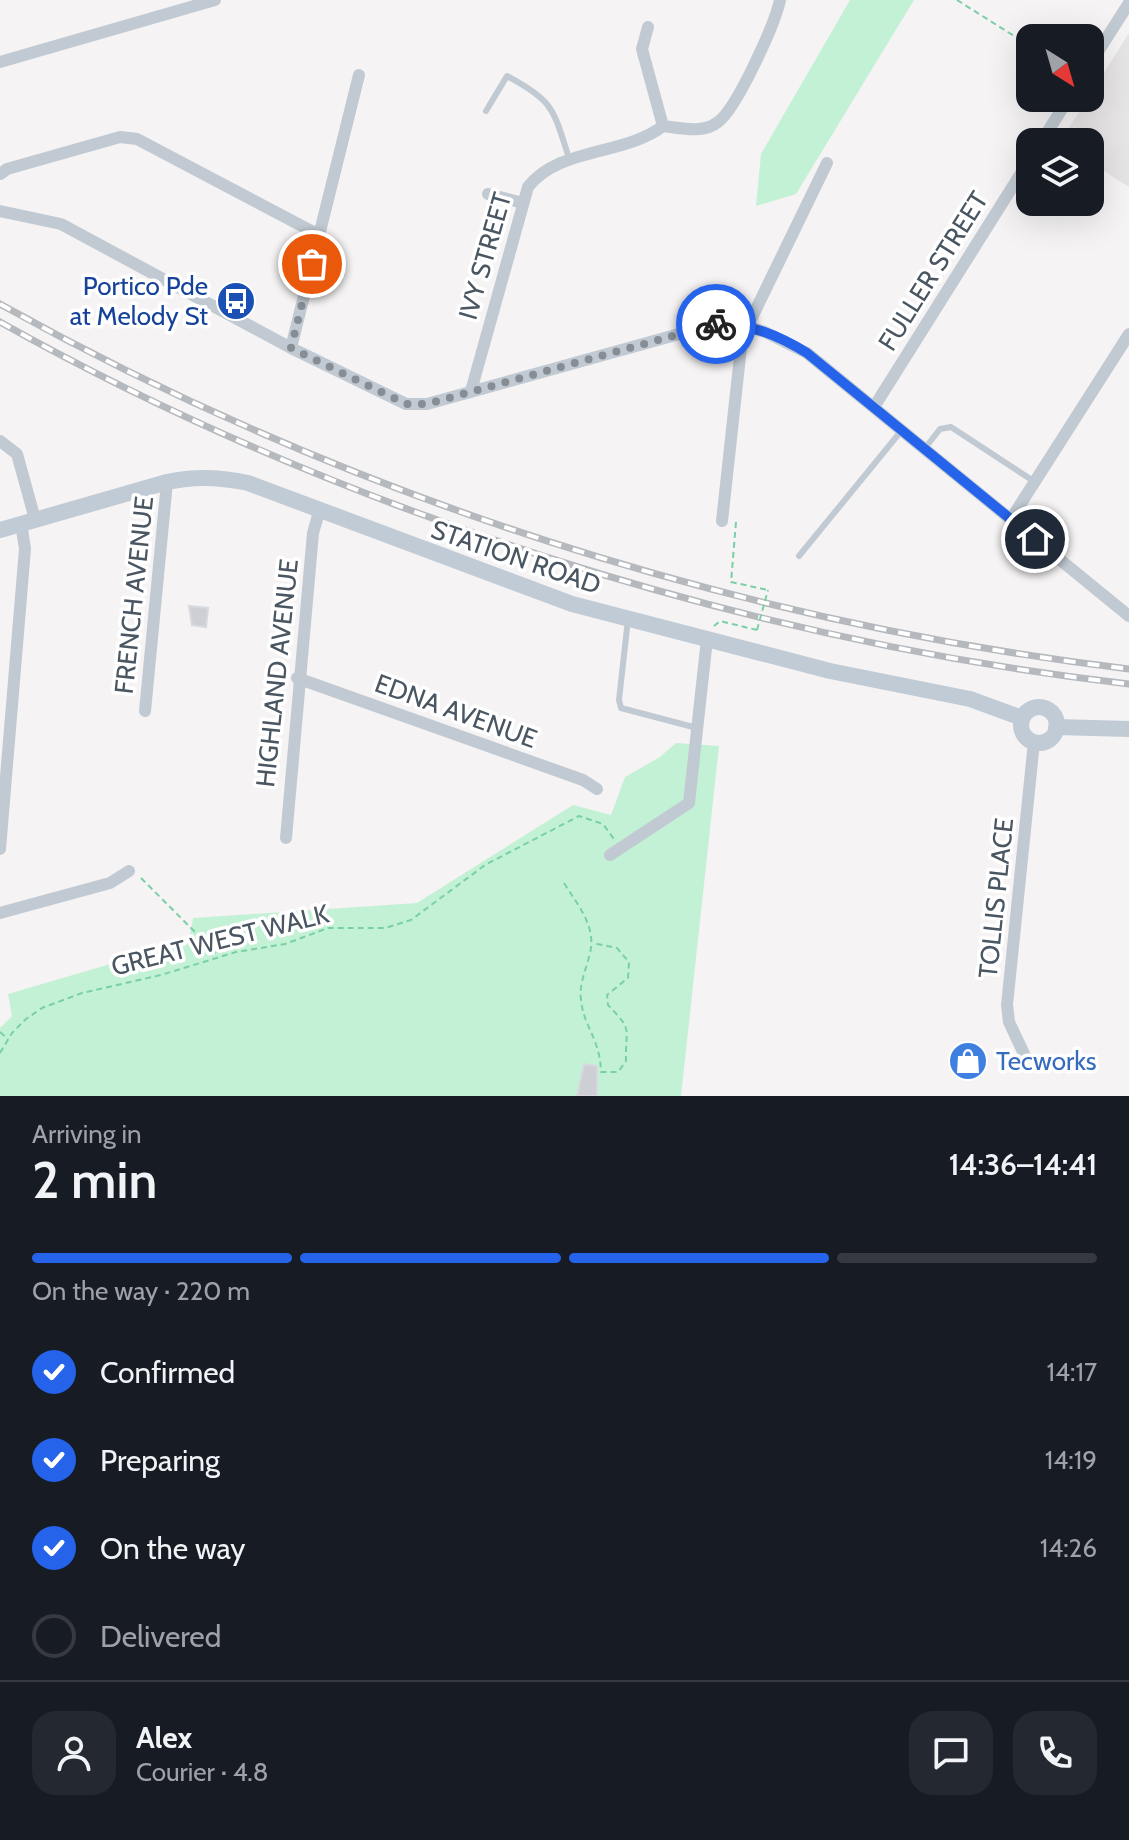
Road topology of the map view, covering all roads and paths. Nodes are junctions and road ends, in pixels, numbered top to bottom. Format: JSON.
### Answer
{"nodes":[{"id":1,"x":215,"y":0,"type":"edge"},
{"id":2,"x":780,"y":0,"type":"edge"},
{"id":3,"x":957,"y":0,"type":"edge"},
{"id":4,"x":1129,"y":3,"type":"edge"},
{"id":5,"x":648,"y":27,"type":"dead end"},
{"id":6,"x":1016,"y":37,"type":"edge"},
{"id":7,"x":1104,"y":42,"type":"edge"},
{"id":8,"x":0,"y":62,"type":"edge"},
{"id":9,"x":359,"y":75,"type":"dead end"},
{"id":10,"x":486,"y":111,"type":"dead end"},
{"id":11,"x":663,"y":126,"type":"junction"},
{"id":12,"x":570,"y":161,"type":"junction"},
{"id":13,"x":827,"y":163,"type":"dead end"},
{"id":14,"x":0,"y":174,"type":"edge"},
{"id":15,"x":1016,"y":181,"type":"edge"},
{"id":16,"x":488,"y":194,"type":"dead end"},
{"id":17,"x":523,"y":203,"type":"junction"},
{"id":18,"x":0,"y":211,"type":"edge"},
{"id":19,"x":319,"y":235,"type":"junction"},
{"id":20,"x":746,"y":326,"type":"junction"},
{"id":21,"x":1129,"y":334,"type":"edge"},
{"id":22,"x":291,"y":348,"type":"junction"},
{"id":23,"x":471,"y":391,"type":"junction"},
{"id":24,"x":874,"y":407,"type":"junction"},
{"id":25,"x":902,"y":430,"type":"junction"},
{"id":26,"x":0,"y":441,"type":"edge"},
{"id":27,"x":925,"y":448,"type":"junction"},
{"id":28,"x":167,"y":482,"type":"junction"},
{"id":29,"x":1035,"y":482,"type":"junction"},
{"id":30,"x":319,"y":512,"type":"junction"},
{"id":31,"x":1011,"y":519,"type":"junction"},
{"id":32,"x":28,"y":521,"type":"junction"},
{"id":33,"x":722,"y":521,"type":"joint"},
{"id":34,"x":0,"y":530,"type":"edge"},
{"id":35,"x":799,"y":556,"type":"dead end"},
{"id":36,"x":1129,"y":616,"type":"edge"},
{"id":37,"x":628,"y":619,"type":"junction"},
{"id":38,"x":727,"y":622,"type":"dead end"},
{"id":39,"x":707,"y":639,"type":"junction"},
{"id":40,"x":297,"y":678,"type":"junction"},
{"id":41,"x":145,"y":711,"type":"dead end"},
{"id":42,"x":1022,"y":718,"type":"junction"},
{"id":43,"x":1056,"y":727,"type":"junction"},
{"id":44,"x":697,"y":728,"type":"junction"},
{"id":45,"x":1129,"y":729,"type":"edge"},
{"id":46,"x":1034,"y":742,"type":"junction"},
{"id":47,"x":597,"y":789,"type":"dead end"},
{"id":48,"x":286,"y":838,"type":"dead end"},
{"id":49,"x":0,"y":849,"type":"edge"},
{"id":50,"x":616,"y":851,"type":"joint"},
{"id":51,"x":129,"y":871,"type":"joint"},
{"id":52,"x":564,"y":883,"type":"dead end"},
{"id":53,"x":0,"y":913,"type":"edge"},
{"id":54,"x":593,"y":943,"type":"junction"},
{"id":55,"x":219,"y":957,"type":"junction"},
{"id":56,"x":0,"y":1032,"type":"edge"},
{"id":57,"x":8,"y":1039,"type":"junction"},
{"id":58,"x":0,"y":1053,"type":"edge"},
{"id":59,"x":1025,"y":1056,"type":"dead end"}],
"edges":[{"from":1,"to":8,"type":"street"},
{"from":2,"to":11,"type":"street"},
{"from":3,"to":6,"type":"path"},
{"from":4,"to":7,"type":"street"},
{"from":5,"to":11,"type":"street"},
{"from":9,"to":19,"type":"street"},
{"from":10,"to":12,"type":"lane"},
{"from":11,"to":12,"type":"street","name":"IVY STREET"},
{"from":12,"to":17,"type":"street","name":"IVY STREET"},
{"from":13,"to":20,"type":"street"},
{"from":14,"to":19,"type":"street"},
{"from":15,"to":24,"type":"street","name":"FULLER STREET"},
{"from":16,"to":17,"type":"street"},
{"from":17,"to":23,"type":"street","name":"IVY STREET"},
{"from":18,"to":22,"type":"street"},
{"from":19,"to":22,"type":"street"},
{"from":20,"to":23,"type":"street"},
{"from":20,"to":24,"type":"street"},
{"from":20,"to":33,"type":"street"},
{"from":21,"to":29,"type":"street"},
{"from":22,"to":23,"type":"street"},
{"from":24,"to":25,"type":"street"},
{"from":25,"to":27,"type":"street"},
{"from":25,"to":35,"type":"lane"},
{"from":26,"to":32,"type":"street"},
{"from":27,"to":29,"type":"lane"},
{"from":27,"to":31,"type":"street"},
{"from":28,"to":30,"type":"main road","name":"STATION ROAD"},
{"from":28,"to":32,"type":"main road","name":"STATION ROAD"},
{"from":28,"to":41,"type":"street","name":"FRENCH AVENUE"},
{"from":29,"to":31,"type":"street"},
{"from":30,"to":37,"type":"main road","name":"STATION ROAD"},
{"from":30,"to":40,"type":"street","name":"HIGHLAND AVENUE"},
{"from":31,"to":36,"type":"street"},
{"from":32,"to":34,"type":"main road","name":"STATION ROAD"},
{"from":32,"to":49,"type":"street"},
{"from":33,"to":38,"type":"path","bridge":true},
{"from":37,"to":39,"type":"main road","name":"STATION ROAD"},
{"from":37,"to":44,"type":"lane"},
{"from":39,"to":42,"type":"main road","name":"STATION ROAD"},
{"from":39,"to":44,"type":"street"},
{"from":40,"to":47,"type":"street","name":"EDNA AVENUE"},
{"from":40,"to":48,"type":"street","name":"HIGHLAND AVENUE"},
{"from":42,"to":43,"type":"main road"},
{"from":42,"to":46,"type":"main road"},
{"from":43,"to":45,"type":"main road"},
{"from":43,"to":46,"type":"main road"},
{"from":44,"to":50,"type":"street"},
{"from":46,"to":59,"type":"street","name":"TOLLIS PLACE"},
{"from":50,"to":55,"type":"path","name":"GREAT WEST WALK"},
{"from":51,"to":53,"type":"street"},
{"from":51,"to":55,"type":"path"},
{"from":52,"to":54,"type":"path"},
{"from":54,"to":54,"type":"path"},
{"from":55,"to":57,"type":"path","name":"GREAT WEST WALK"},
{"from":56,"to":57,"type":"path"},
{"from":57,"to":58,"type":"path","name":"GREAT WEST WALK"}]}
